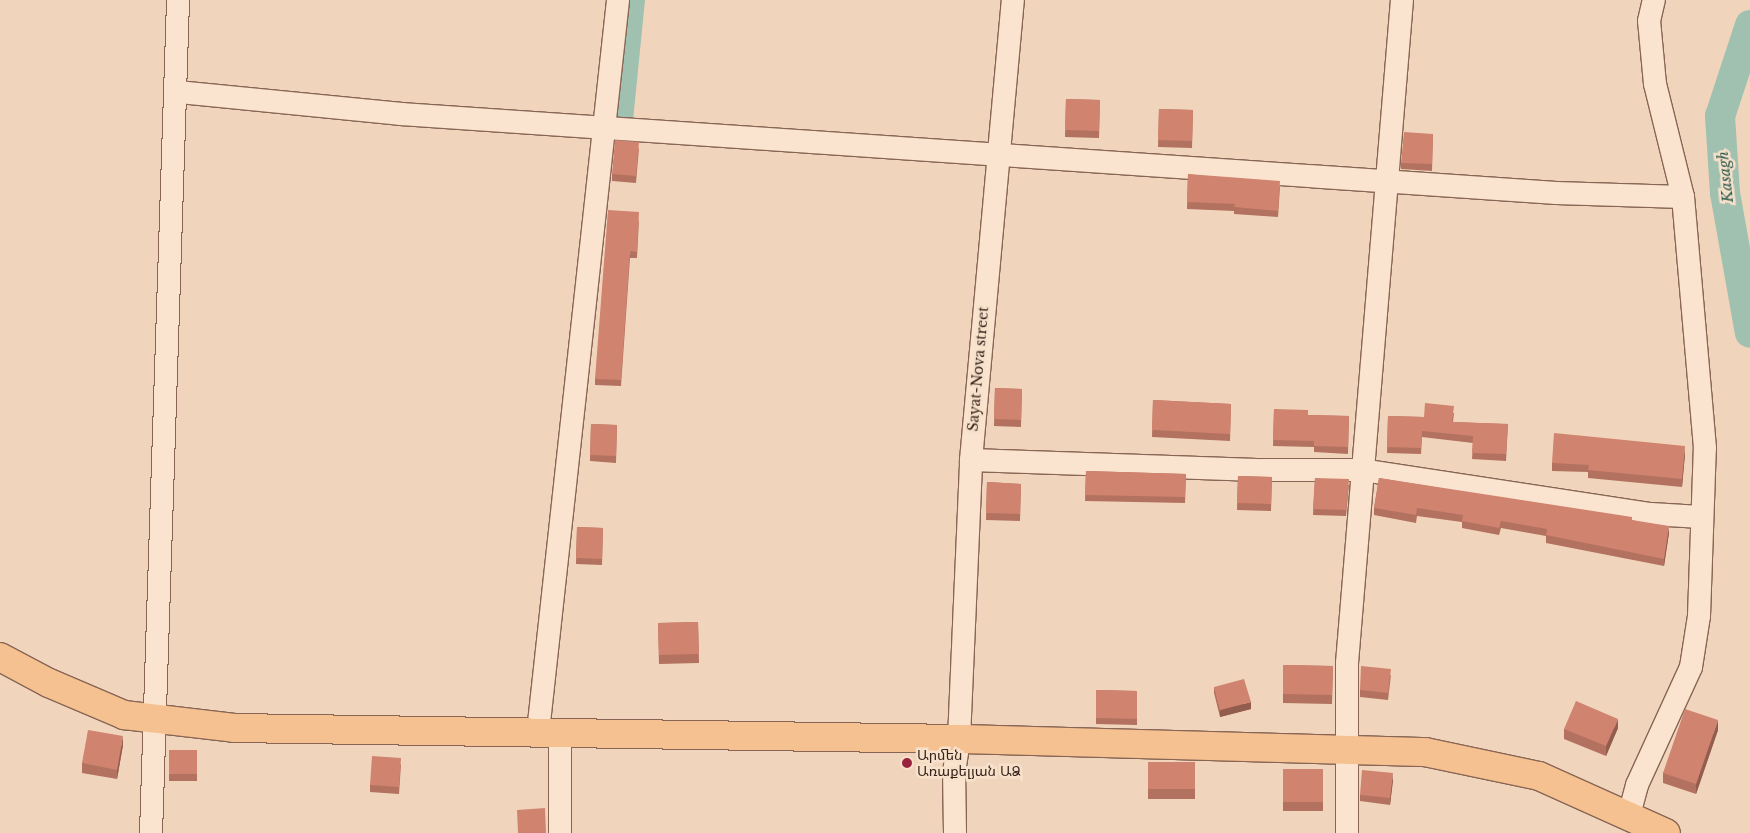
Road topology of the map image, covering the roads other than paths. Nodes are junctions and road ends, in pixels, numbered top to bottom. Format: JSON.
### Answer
{"nodes":[{"id":1,"x":178,"y":0,"type":"edge"},
{"id":2,"x":618,"y":0,"type":"edge"},
{"id":3,"x":1014,"y":0,"type":"edge"},
{"id":4,"x":1402,"y":0,"type":"edge"},
{"id":5,"x":1654,"y":0,"type":"edge"},
{"id":6,"x":178,"y":92,"type":"junction"},
{"id":7,"x":606,"y":126,"type":"junction"},
{"id":8,"x":997,"y":154,"type":"junction"},
{"id":9,"x":1387,"y":182,"type":"junction"},
{"id":10,"x":1683,"y":197,"type":"junction"},
{"id":11,"x":971,"y":460,"type":"junction"},
{"id":12,"x":1362,"y":470,"type":"junction"},
{"id":13,"x":1701,"y":517,"type":"junction"},
{"id":14,"x":0,"y":657,"type":"edge"},
{"id":15,"x":154,"y":719,"type":"junction"},
{"id":16,"x":549,"y":732,"type":"junction"},
{"id":17,"x":959,"y":739,"type":"junction"},
{"id":18,"x":1349,"y":750,"type":"junction"},
{"id":19,"x":1629,"y":815,"type":"junction"},
{"id":20,"x":150,"y":833,"type":"edge"},
{"id":21,"x":560,"y":833,"type":"edge"},
{"id":22,"x":956,"y":833,"type":"edge"},
{"id":23,"x":1346,"y":833,"type":"edge"},
{"id":24,"x":1666,"y":833,"type":"edge"}],
"edges":[{"from":1,"to":6,"type":"street"},
{"from":2,"to":7,"type":"street"},
{"from":3,"to":8,"type":"street","name":"Sayat-Nova street"},
{"from":4,"to":9,"type":"street"},
{"from":5,"to":10,"type":"street"},
{"from":6,"to":7,"type":"street"},
{"from":6,"to":15,"type":"street"},
{"from":7,"to":8,"type":"street"},
{"from":7,"to":16,"type":"street"},
{"from":8,"to":9,"type":"street"},
{"from":8,"to":11,"type":"street","name":"Sayat-Nova street"},
{"from":9,"to":10,"type":"street"},
{"from":9,"to":12,"type":"street"},
{"from":10,"to":13,"type":"street"},
{"from":11,"to":12,"type":"street"},
{"from":11,"to":17,"type":"street","name":"Sayat-Nova street"},
{"from":12,"to":13,"type":"street"},
{"from":12,"to":18,"type":"street"},
{"from":13,"to":19,"type":"street"},
{"from":14,"to":15,"type":"main road"},
{"from":15,"to":16,"type":"main road"},
{"from":15,"to":20,"type":"street"},
{"from":16,"to":17,"type":"main road"},
{"from":16,"to":21,"type":"street"},
{"from":17,"to":18,"type":"main road"},
{"from":17,"to":22,"type":"street","name":"Sayat-Nova street"},
{"from":18,"to":19,"type":"main road"},
{"from":18,"to":23,"type":"street"},
{"from":19,"to":24,"type":"main road"}]}
